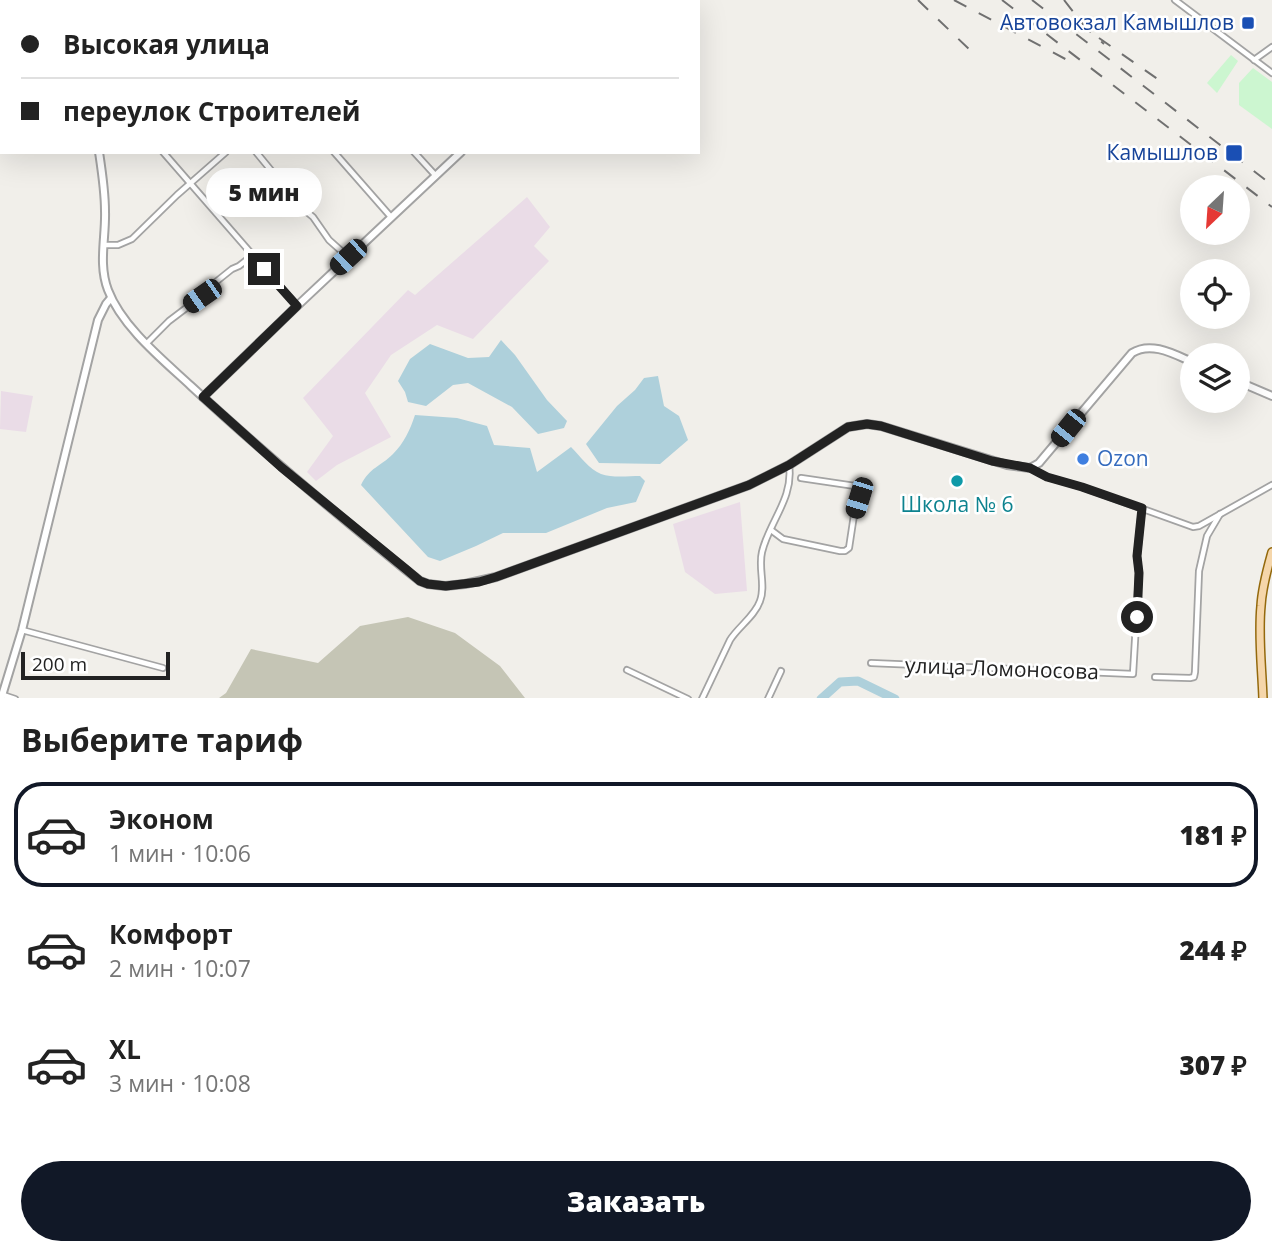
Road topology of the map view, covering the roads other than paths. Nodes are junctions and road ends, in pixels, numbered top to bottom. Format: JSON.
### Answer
{"nodes":[{"id":1,"x":1175,"y":0,"type":"edge"},
{"id":2,"x":1272,"y":47,"type":"edge"},
{"id":3,"x":1254,"y":60,"type":"junction"},
{"id":4,"x":1272,"y":73,"type":"edge"},
{"id":5,"x":99,"y":154,"type":"edge"},
{"id":6,"x":165,"y":154,"type":"edge"},
{"id":7,"x":224,"y":154,"type":"edge"},
{"id":8,"x":258,"y":154,"type":"edge"},
{"id":9,"x":336,"y":154,"type":"edge"},
{"id":10,"x":415,"y":154,"type":"edge"},
{"id":11,"x":459,"y":154,"type":"edge"},
{"id":12,"x":436,"y":176,"type":"junction"},
{"id":13,"x":190,"y":183,"type":"junction"},
{"id":14,"x":391,"y":217,"type":"junction"},
{"id":15,"x":104,"y":245,"type":"junction"},
{"id":16,"x":253,"y":255,"type":"junction"},
{"id":17,"x":348,"y":257,"type":"junction"},
{"id":18,"x":111,"y":298,"type":"junction"},
{"id":19,"x":297,"y":306,"type":"junction"},
{"id":20,"x":146,"y":344,"type":"junction"},
{"id":21,"x":1180,"y":358,"type":"edge"},
{"id":22,"x":1250,"y":387,"type":"edge"},
{"id":23,"x":1272,"y":396,"type":"edge"},
{"id":24,"x":203,"y":397,"type":"junction"},
{"id":25,"x":789,"y":465,"type":"junction"},
{"id":26,"x":1030,"y":468,"type":"junction"},
{"id":27,"x":801,"y":478,"type":"dead end"},
{"id":28,"x":1272,"y":485,"type":"edge"},
{"id":29,"x":1142,"y":508,"type":"junction"},
{"id":30,"x":1221,"y":513,"type":"junction"},
{"id":31,"x":771,"y":530,"type":"junction"},
{"id":32,"x":1272,"y":552,"type":"edge"},
{"id":33,"x":22,"y":630,"type":"junction"},
{"id":34,"x":871,"y":663,"type":"dead end"},
{"id":35,"x":163,"y":668,"type":"dead end"},
{"id":36,"x":627,"y":670,"type":"dead end"},
{"id":37,"x":781,"y":671,"type":"dead end"},
{"id":38,"x":1155,"y":677,"type":"dead end"},
{"id":39,"x":2,"y":697,"type":"edge"},
{"id":40,"x":15,"y":698,"type":"edge"},
{"id":41,"x":688,"y":698,"type":"edge"},
{"id":42,"x":702,"y":698,"type":"edge"},
{"id":43,"x":768,"y":698,"type":"edge"},
{"id":44,"x":1263,"y":698,"type":"edge"}],
"edges":[{"from":1,"to":3,"type":"street"},
{"from":2,"to":3,"type":"street"},
{"from":3,"to":4,"type":"street"},
{"from":5,"to":15,"type":"street"},
{"from":6,"to":13,"type":"street"},
{"from":7,"to":13,"type":"street"},
{"from":8,"to":17,"type":"street"},
{"from":9,"to":14,"type":"street"},
{"from":10,"to":12,"type":"street"},
{"from":11,"to":12,"type":"street"},
{"from":12,"to":14,"type":"street"},
{"from":13,"to":15,"type":"street"},
{"from":13,"to":16,"type":"street"},
{"from":14,"to":17,"type":"street"},
{"from":15,"to":18,"type":"street"},
{"from":16,"to":19,"type":"street"},
{"from":16,"to":20,"type":"street"},
{"from":17,"to":19,"type":"street"},
{"from":18,"to":20,"type":"street"},
{"from":18,"to":33,"type":"street"},
{"from":19,"to":24,"type":"street"},
{"from":20,"to":24,"type":"street"},
{"from":21,"to":26,"type":"street"},
{"from":22,"to":23,"type":"street"},
{"from":24,"to":25,"type":"street"},
{"from":25,"to":26,"type":"street"},
{"from":25,"to":31,"type":"street"},
{"from":26,"to":29,"type":"street"},
{"from":27,"to":31,"type":"street"},
{"from":28,"to":30,"type":"street"},
{"from":29,"to":30,"type":"street"},
{"from":29,"to":34,"type":"street","name":"улица Ломоносова"},
{"from":30,"to":38,"type":"street"},
{"from":31,"to":42,"type":"street"},
{"from":32,"to":44,"type":"main road"},
{"from":33,"to":35,"type":"street"},
{"from":33,"to":39,"type":"street"},
{"from":36,"to":41,"type":"street"},
{"from":37,"to":43,"type":"street"},
{"from":39,"to":40,"type":"street"}]}
